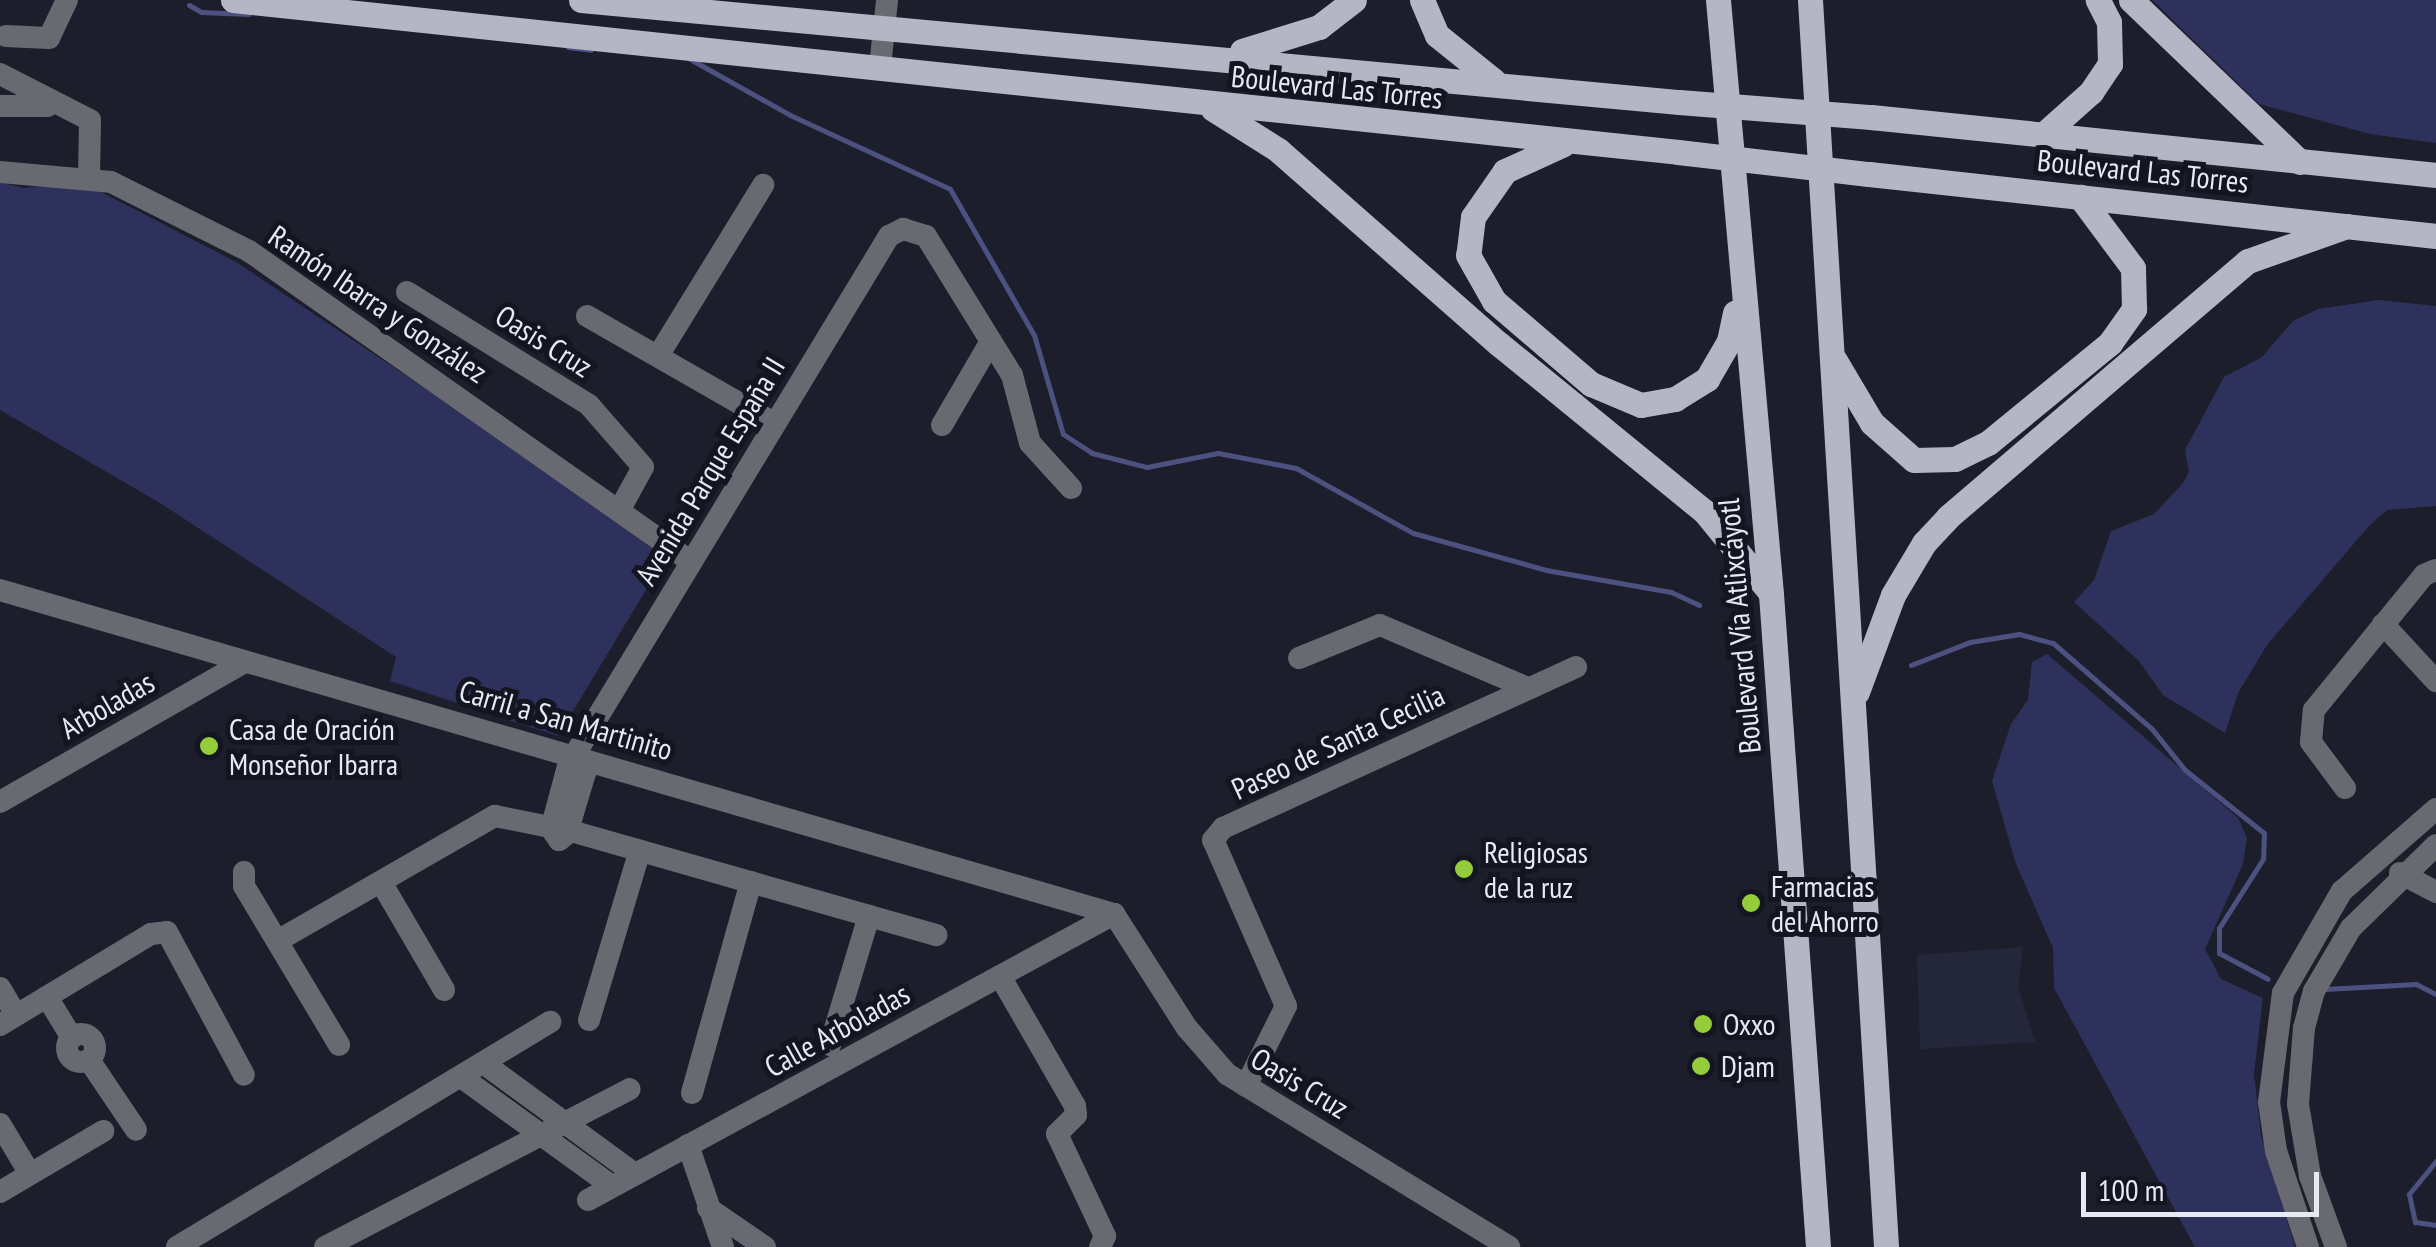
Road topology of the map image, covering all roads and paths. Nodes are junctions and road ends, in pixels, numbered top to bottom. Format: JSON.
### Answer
{"nodes":[{"id":1,"x":67,"y":0,"type":"edge"},
{"id":2,"x":233,"y":0,"type":"edge"},
{"id":3,"x":580,"y":0,"type":"edge"},
{"id":4,"x":886,"y":0,"type":"edge"},
{"id":5,"x":1354,"y":0,"type":"edge"},
{"id":6,"x":1422,"y":0,"type":"edge"},
{"id":7,"x":1718,"y":0,"type":"edge"},
{"id":8,"x":1810,"y":0,"type":"edge"},
{"id":9,"x":2098,"y":0,"type":"edge"},
{"id":10,"x":2130,"y":0,"type":"edge"},
{"id":11,"x":620,"y":2,"type":"edge"},
{"id":12,"x":884,"y":31,"type":"junction"},
{"id":13,"x":2,"y":40,"type":"edge"},
{"id":14,"x":1219,"y":56,"type":"junction"},
{"id":15,"x":880,"y":66,"type":"junction"},
{"id":16,"x":0,"y":74,"type":"edge"},
{"id":17,"x":1494,"y":81,"type":"junction"},
{"id":18,"x":51,"y":100,"type":"junction"},
{"id":19,"x":0,"y":106,"type":"edge"},
{"id":20,"x":1209,"y":106,"type":"junction"},
{"id":21,"x":2045,"y":133,"type":"junction"},
{"id":22,"x":1566,"y":143,"type":"junction"},
{"id":23,"x":2300,"y":162,"type":"junction"},
{"id":24,"x":0,"y":172,"type":"edge"},
{"id":25,"x":2436,"y":175,"type":"edge"},
{"id":26,"x":88,"y":176,"type":"junction"},
{"id":27,"x":762,"y":184,"type":"dead end"},
{"id":28,"x":2080,"y":197,"type":"junction"},
{"id":29,"x":2347,"y":226,"type":"junction"},
{"id":30,"x":2436,"y":236,"type":"edge"},
{"id":31,"x":1740,"y":273,"type":"junction"},
{"id":32,"x":407,"y":292,"type":"dead end"},
{"id":33,"x":588,"y":316,"type":"dead end"},
{"id":34,"x":991,"y":341,"type":"junction"},
{"id":35,"x":1831,"y":353,"type":"junction"},
{"id":36,"x":658,"y":356,"type":"junction"},
{"id":37,"x":772,"y":422,"type":"junction"},
{"id":38,"x":942,"y":425,"type":"dead end"},
{"id":39,"x":1070,"y":488,"type":"dead end"},
{"id":40,"x":620,"y":509,"type":"junction"},
{"id":41,"x":690,"y":561,"type":"junction"},
{"id":42,"x":2436,"y":570,"type":"edge"},
{"id":43,"x":0,"y":590,"type":"edge"},
{"id":44,"x":1771,"y":594,"type":"junction"},
{"id":45,"x":2384,"y":624,"type":"junction"},
{"id":46,"x":1299,"y":658,"type":"dead end"},
{"id":47,"x":244,"y":662,"type":"junction"},
{"id":48,"x":1576,"y":667,"type":"dead end"},
{"id":49,"x":2436,"y":681,"type":"edge"},
{"id":50,"x":1528,"y":688,"type":"junction"},
{"id":51,"x":1852,"y":706,"type":"junction"},
{"id":52,"x":579,"y":754,"type":"junction"},
{"id":53,"x":2345,"y":788,"type":"dead end"},
{"id":54,"x":0,"y":802,"type":"edge"},
{"id":55,"x":2436,"y":809,"type":"edge"},
{"id":56,"x":561,"y":826,"type":"junction"},
{"id":57,"x":2436,"y":845,"type":"edge"},
{"id":58,"x":640,"y":850,"type":"junction"},
{"id":59,"x":244,"y":872,"type":"dead end"},
{"id":60,"x":2400,"y":874,"type":"junction"},
{"id":61,"x":381,"y":882,"type":"junction"},
{"id":62,"x":751,"y":882,"type":"junction"},
{"id":63,"x":2436,"y":892,"type":"edge"},
{"id":64,"x":1114,"y":914,"type":"junction"},
{"id":65,"x":869,"y":916,"type":"junction"},
{"id":66,"x":937,"y":935,"type":"dead end"},
{"id":67,"x":279,"y":940,"type":"junction"},
{"id":68,"x":1000,"y":976,"type":"junction"},
{"id":69,"x":0,"y":988,"type":"edge"},
{"id":70,"x":444,"y":990,"type":"dead end"},
{"id":71,"x":47,"y":997,"type":"junction"},
{"id":72,"x":8,"y":1020,"type":"edge"},
{"id":73,"x":589,"y":1020,"type":"dead end"},
{"id":74,"x":550,"y":1022,"type":"dead end"},
{"id":75,"x":339,"y":1044,"type":"dead end"},
{"id":76,"x":830,"y":1045,"type":"dead end"},
{"id":77,"x":486,"y":1065,"type":"junction"},
{"id":78,"x":244,"y":1075,"type":"dead end"},
{"id":79,"x":464,"y":1079,"type":"junction"},
{"id":80,"x":1246,"y":1086,"type":"junction"},
{"id":81,"x":630,"y":1089,"type":"dead end"},
{"id":82,"x":692,"y":1093,"type":"dead end"},
{"id":83,"x":566,"y":1122,"type":"junction"},
{"id":84,"x":0,"y":1124,"type":"edge"},
{"id":85,"x":136,"y":1130,"type":"dead end"},
{"id":86,"x":103,"y":1131,"type":"dead end"},
{"id":87,"x":542,"y":1134,"type":"junction"},
{"id":88,"x":683,"y":1148,"type":"junction"},
{"id":89,"x":30,"y":1174,"type":"junction"},
{"id":90,"x":635,"y":1174,"type":"junction"},
{"id":91,"x":612,"y":1186,"type":"junction"},
{"id":92,"x":0,"y":1192,"type":"edge"},
{"id":93,"x":588,"y":1200,"type":"dead end"},
{"id":94,"x":706,"y":1202,"type":"junction"},
{"id":95,"x":177,"y":1247,"type":"edge"},
{"id":96,"x":324,"y":1247,"type":"edge"},
{"id":97,"x":722,"y":1247,"type":"edge"},
{"id":98,"x":765,"y":1247,"type":"edge"},
{"id":99,"x":1100,"y":1247,"type":"edge"},
{"id":100,"x":1508,"y":1247,"type":"edge"},
{"id":101,"x":1818,"y":1247,"type":"edge"},
{"id":102,"x":1886,"y":1247,"type":"edge"},
{"id":103,"x":2308,"y":1247,"type":"edge"},
{"id":104,"x":2336,"y":1247,"type":"edge"}],
"edges":[{"from":1,"to":13,"type":"street"},
{"from":2,"to":15,"type":"main road","name":"Boulevard Las Torres"},
{"from":3,"to":11,"type":"main road","name":"Boulevard Las Torres"},
{"from":4,"to":12,"type":"street"},
{"from":5,"to":14,"type":"main road"},
{"from":6,"to":17,"type":"main road"},
{"from":7,"to":31,"type":"main road","name":"Boulevard Vía Atlixcáyotl"},
{"from":8,"to":35,"type":"main road"},
{"from":9,"to":21,"type":"main road"},
{"from":10,"to":23,"type":"main road"},
{"from":11,"to":12,"type":"main road","name":"Boulevard Las Torres"},
{"from":12,"to":14,"type":"main road","name":"Boulevard Las Torres"},
{"from":12,"to":15,"type":"street"},
{"from":14,"to":17,"type":"main road","name":"Boulevard Las Torres"},
{"from":15,"to":20,"type":"main road","name":"Boulevard Las Torres"},
{"from":16,"to":18,"type":"street"},
{"from":17,"to":21,"type":"main road","name":"Boulevard Las Torres","bridge":true},
{"from":18,"to":19,"type":"street"},
{"from":18,"to":26,"type":"street"},
{"from":20,"to":22,"type":"main road","name":"Boulevard Las Torres"},
{"from":20,"to":44,"type":"main road"},
{"from":21,"to":23,"type":"main road","name":"Boulevard Las Torres"},
{"from":22,"to":28,"type":"main road","name":"Boulevard Las Torres","bridge":true},
{"from":22,"to":31,"type":"main road"},
{"from":23,"to":25,"type":"main road","name":"Boulevard Las Torres"},
{"from":24,"to":26,"type":"street","name":"Ramón Ibarra y González"},
{"from":26,"to":40,"type":"street","name":"Ramón Ibarra y González"},
{"from":27,"to":36,"type":"street"},
{"from":28,"to":29,"type":"main road","name":"Boulevard Las Torres"},
{"from":28,"to":35,"type":"main road"},
{"from":29,"to":30,"type":"main road","name":"Boulevard Las Torres"},
{"from":29,"to":51,"type":"main road"},
{"from":31,"to":44,"type":"main road","name":"Boulevard Vía Atlixcáyotl"},
{"from":32,"to":40,"type":"street","name":"Oasis Cruz"},
{"from":33,"to":36,"type":"street"},
{"from":34,"to":37,"type":"street","name":"Avenida Parque España II"},
{"from":34,"to":38,"type":"street"},
{"from":34,"to":39,"type":"street"},
{"from":35,"to":51,"type":"main road"},
{"from":36,"to":37,"type":"street"},
{"from":37,"to":41,"type":"street","name":"Avenida Parque España II"},
{"from":40,"to":41,"type":"street","name":"Ramón Ibarra y González"},
{"from":41,"to":52,"type":"street","name":"Avenida Parque España II"},
{"from":42,"to":45,"type":"street"},
{"from":43,"to":47,"type":"street","name":"Carril a San Martinito"},
{"from":44,"to":101,"type":"main road","name":"Boulevard Vía Atlixcáyotl"},
{"from":45,"to":49,"type":"street"},
{"from":45,"to":53,"type":"street"},
{"from":46,"to":50,"type":"street"},
{"from":47,"to":52,"type":"street","name":"Carril a San Martinito"},
{"from":47,"to":54,"type":"street","name":"Arboladas"},
{"from":48,"to":50,"type":"street","name":"Paseo de Santa Cecilia"},
{"from":50,"to":80,"type":"street","name":"Paseo de Santa Cecilia"},
{"from":51,"to":102,"type":"main road"},
{"from":52,"to":56,"type":"street","name":"Avenida Parque España II"},
{"from":52,"to":64,"type":"street","name":"Carril a San Martinito"},
{"from":55,"to":103,"type":"street"},
{"from":56,"to":58,"type":"street"},
{"from":56,"to":61,"type":"street"},
{"from":57,"to":60,"type":"street"},
{"from":58,"to":62,"type":"street"},
{"from":58,"to":73,"type":"street"},
{"from":59,"to":67,"type":"street"},
{"from":60,"to":63,"type":"street"},
{"from":60,"to":104,"type":"street"},
{"from":61,"to":67,"type":"street"},
{"from":61,"to":70,"type":"street"},
{"from":62,"to":65,"type":"street"},
{"from":62,"to":82,"type":"street"},
{"from":64,"to":68,"type":"street","name":"Calle Arboladas"},
{"from":64,"to":80,"type":"street","name":"Oasis Cruz"},
{"from":65,"to":66,"type":"street"},
{"from":65,"to":76,"type":"street"},
{"from":67,"to":75,"type":"street"},
{"from":68,"to":88,"type":"street","name":"Calle Arboladas"},
{"from":68,"to":99,"type":"street"},
{"from":69,"to":72,"type":"street"},
{"from":71,"to":72,"type":"street"},
{"from":71,"to":78,"type":"street"},
{"from":71,"to":85,"type":"street"},
{"from":74,"to":77,"type":"street"},
{"from":77,"to":79,"type":"street"},
{"from":77,"to":83,"type":"street"},
{"from":79,"to":87,"type":"street"},
{"from":79,"to":95,"type":"street"},
{"from":80,"to":100,"type":"street","name":"Oasis Cruz"},
{"from":81,"to":83,"type":"street"},
{"from":83,"to":87,"type":"street"},
{"from":83,"to":90,"type":"street"},
{"from":84,"to":89,"type":"street"},
{"from":86,"to":89,"type":"street"},
{"from":87,"to":91,"type":"street"},
{"from":87,"to":96,"type":"street"},
{"from":88,"to":90,"type":"street","name":"Calle Arboladas"},
{"from":88,"to":94,"type":"street"},
{"from":89,"to":92,"type":"street"},
{"from":90,"to":91,"type":"street","name":"Calle Arboladas"},
{"from":91,"to":93,"type":"street","name":"Calle Arboladas"},
{"from":94,"to":97,"type":"street"},
{"from":94,"to":98,"type":"street"}]}
